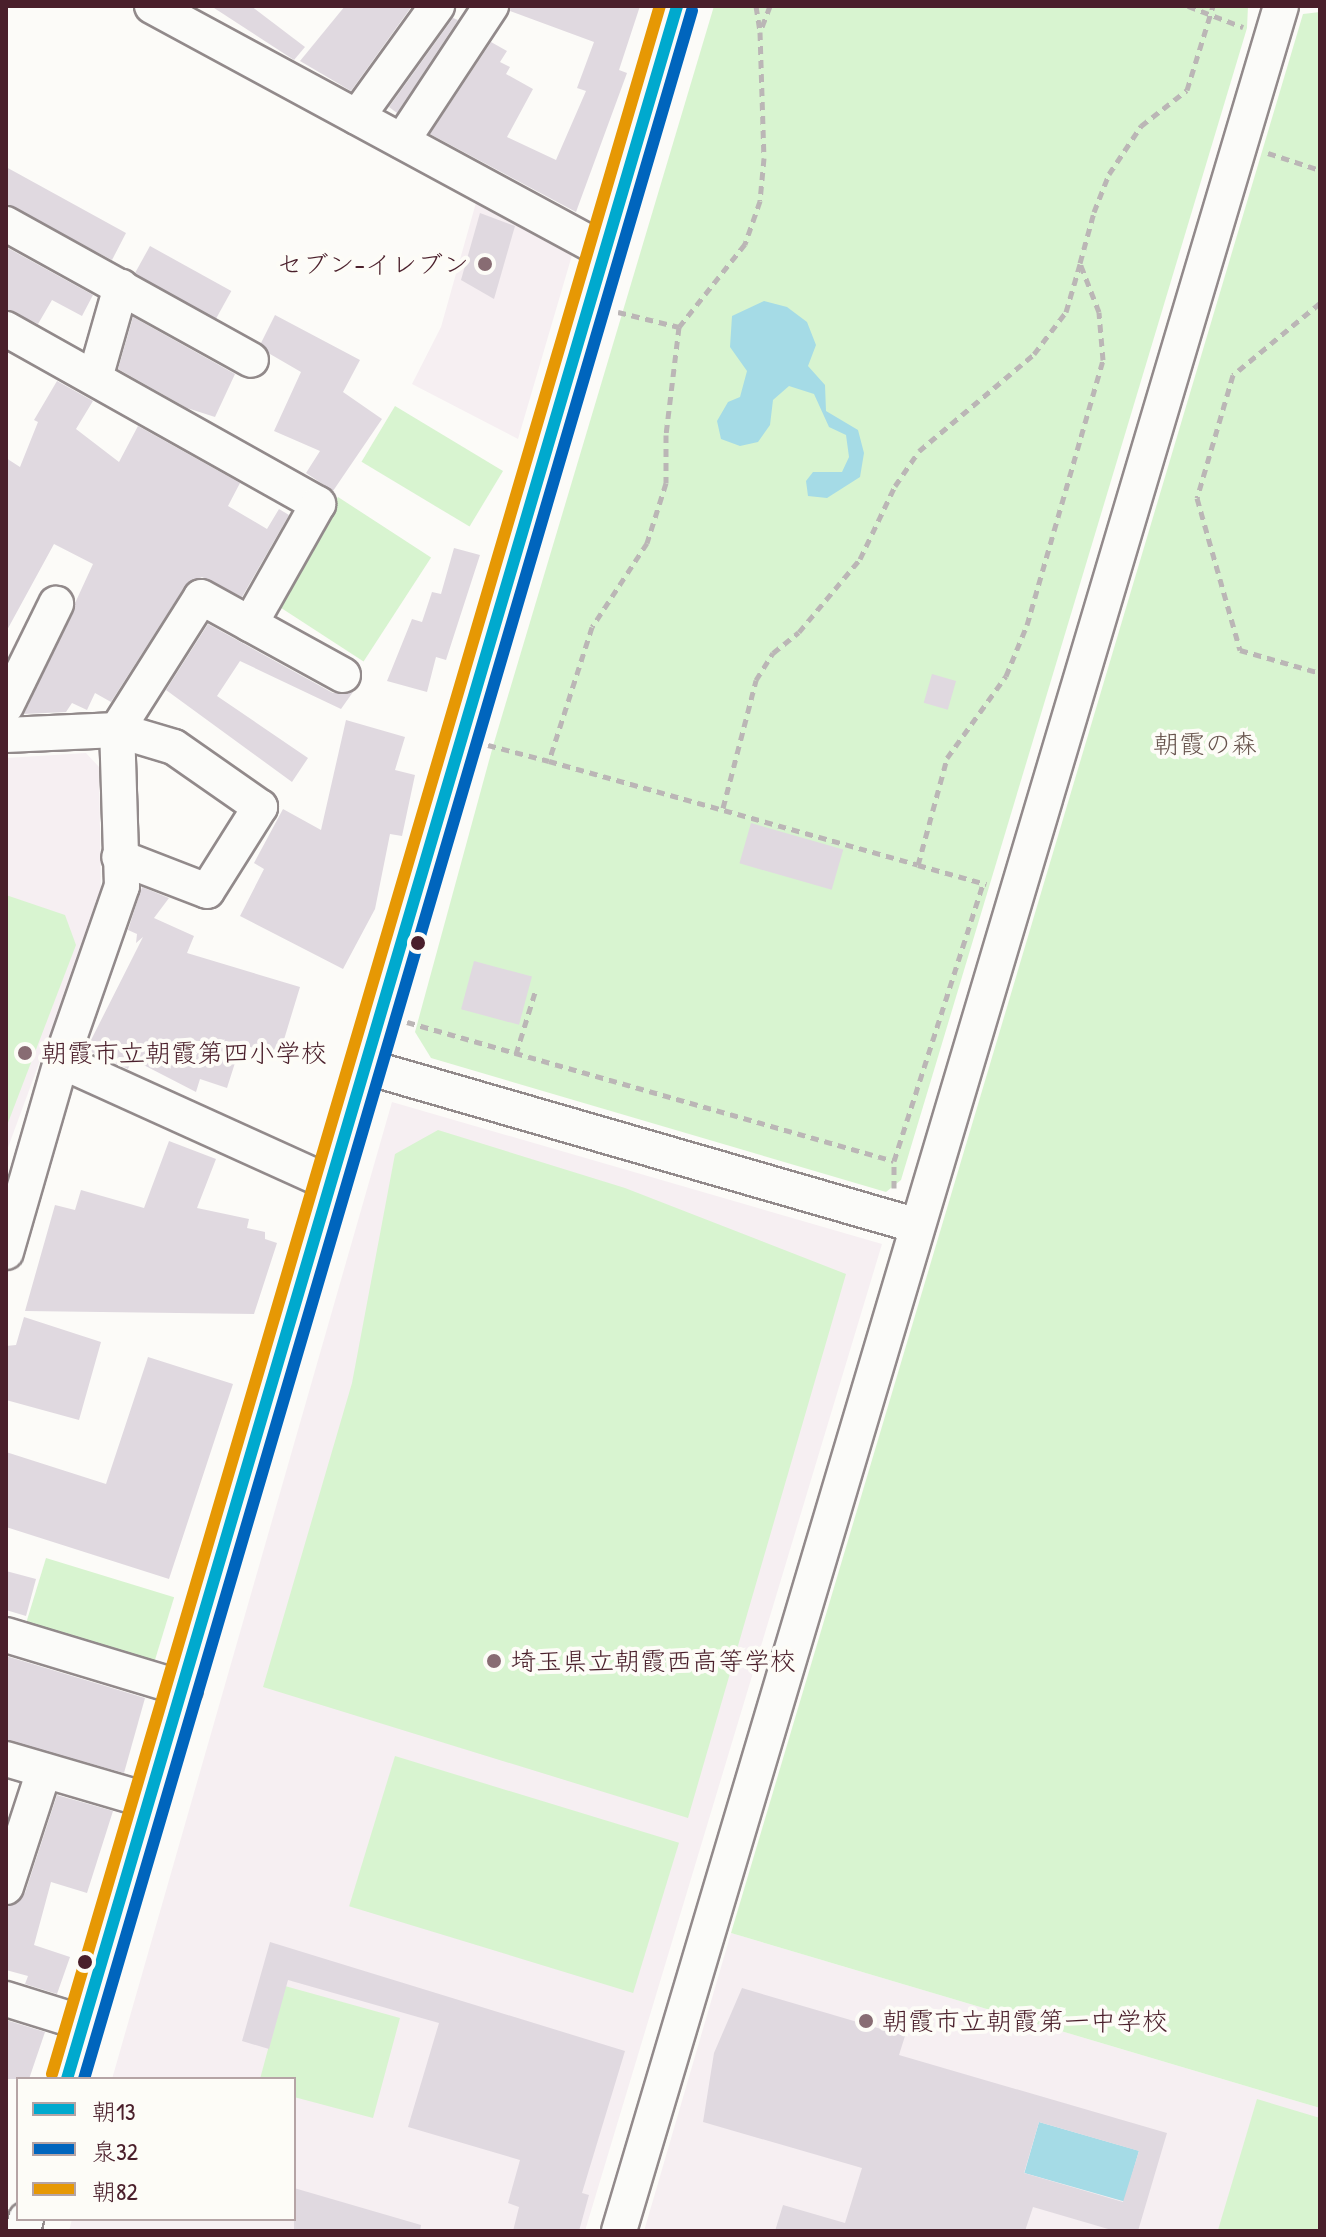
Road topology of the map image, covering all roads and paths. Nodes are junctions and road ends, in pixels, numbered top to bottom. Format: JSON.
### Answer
{"nodes":[{"id":1,"x":152,"y":6,"type":"edge"},
{"id":2,"x":437,"y":6,"type":"edge"},
{"id":3,"x":491,"y":6,"type":"edge"},
{"id":4,"x":677,"y":6,"type":"edge"},
{"id":5,"x":756,"y":6,"type":"edge"},
{"id":6,"x":770,"y":6,"type":"edge"},
{"id":7,"x":1188,"y":6,"type":"edge"},
{"id":8,"x":1213,"y":6,"type":"edge"},
{"id":9,"x":1281,"y":6,"type":"edge"},
{"id":10,"x":1210,"y":16,"type":"junction"},
{"id":11,"x":1252,"y":30,"type":"dead end"},
{"id":12,"x":760,"y":32,"type":"junction"},
{"id":13,"x":357,"y":117,"type":"junction"},
{"id":14,"x":402,"y":141,"type":"junction"},
{"id":15,"x":1258,"y":151,"type":"dead end"},
{"id":16,"x":1320,"y":170,"type":"edge"},
{"id":17,"x":6,"y":224,"type":"edge"},
{"id":18,"x":606,"y":252,"type":"junction"},
{"id":19,"x":1080,"y":263,"type":"junction"},
{"id":20,"x":121,"y":287,"type":"junction"},
{"id":21,"x":1320,"y":303,"type":"edge"},
{"id":22,"x":615,"y":312,"type":"dead end"},
{"id":23,"x":679,"y":327,"type":"junction"},
{"id":24,"x":6,"y":329,"type":"edge"},
{"id":25,"x":251,"y":360,"type":"dead end"},
{"id":26,"x":95,"y":378,"type":"junction"},
{"id":27,"x":56,"y":604,"type":"dead end"},
{"id":28,"x":250,"y":624,"type":"junction"},
{"id":29,"x":1320,"y":673,"type":"edge"},
{"id":30,"x":343,"y":675,"type":"dead end"},
{"id":31,"x":6,"y":706,"type":"edge"},
{"id":32,"x":117,"y":730,"type":"junction"},
{"id":33,"x":6,"y":735,"type":"edge"},
{"id":34,"x":487,"y":745,"type":"dead end"},
{"id":35,"x":549,"y":761,"type":"junction"},
{"id":36,"x":723,"y":808,"type":"junction"},
{"id":37,"x":119,"y":857,"type":"junction"},
{"id":38,"x":918,"y":865,"type":"junction"},
{"id":39,"x":983,"y":883,"type":"junction"},
{"id":40,"x":999,"y":888,"type":"dead end"},
{"id":41,"x":536,"y":989,"type":"dead end"},
{"id":42,"x":407,"y":1022,"type":"dead end"},
{"id":43,"x":516,"y":1054,"type":"junction"},
{"id":44,"x":61,"y":1061,"type":"junction"},
{"id":45,"x":367,"y":1067,"type":"junction"},
{"id":46,"x":894,"y":1161,"type":"junction"},
{"id":47,"x":332,"y":1184,"type":"junction"},
{"id":48,"x":895,"y":1197,"type":"dead end"},
{"id":49,"x":918,"y":1226,"type":"junction"},
{"id":50,"x":6,"y":1252,"type":"edge"},
{"id":51,"x":6,"y":1635,"type":"edge"},
{"id":52,"x":185,"y":1689,"type":"junction"},
{"id":53,"x":6,"y":1759,"type":"edge"},
{"id":54,"x":44,"y":1771,"type":"junction"},
{"id":55,"x":150,"y":1801,"type":"junction"},
{"id":56,"x":7,"y":1877,"type":"edge"},
{"id":57,"x":6,"y":1999,"type":"edge"},
{"id":58,"x":83,"y":2023,"type":"junction"},
{"id":59,"x":68,"y":2077,"type":"edge"},
{"id":60,"x":619,"y":2231,"type":"edge"}],
"edges":[{"from":1,"to":13,"type":"street"},
{"from":2,"to":13,"type":"street"},
{"from":3,"to":14,"type":"street"},
{"from":4,"to":18,"type":"street"},
{"from":5,"to":12,"type":"path"},
{"from":6,"to":12,"type":"path"},
{"from":7,"to":10,"type":"path"},
{"from":8,"to":10,"type":"path"},
{"from":9,"to":49,"type":"street"},
{"from":10,"to":11,"type":"path"},
{"from":10,"to":19,"type":"path"},
{"from":12,"to":23,"type":"path"},
{"from":13,"to":14,"type":"street"},
{"from":14,"to":18,"type":"street"},
{"from":15,"to":16,"type":"path"},
{"from":17,"to":20,"type":"street"},
{"from":18,"to":45,"type":"street"},
{"from":19,"to":36,"type":"path"},
{"from":19,"to":38,"type":"path"},
{"from":20,"to":25,"type":"street"},
{"from":20,"to":26,"type":"street"},
{"from":21,"to":29,"type":"path"},
{"from":22,"to":23,"type":"path"},
{"from":23,"to":35,"type":"path"},
{"from":24,"to":26,"type":"street"},
{"from":26,"to":28,"type":"street"},
{"from":27,"to":31,"type":"street"},
{"from":28,"to":30,"type":"street"},
{"from":28,"to":32,"type":"street"},
{"from":32,"to":33,"type":"street"},
{"from":32,"to":37,"type":"street"},
{"from":32,"to":37,"type":"street"},
{"from":34,"to":35,"type":"path"},
{"from":35,"to":36,"type":"path"},
{"from":36,"to":38,"type":"path"},
{"from":37,"to":44,"type":"street"},
{"from":38,"to":39,"type":"path"},
{"from":39,"to":40,"type":"path"},
{"from":39,"to":46,"type":"path"},
{"from":41,"to":43,"type":"path"},
{"from":42,"to":43,"type":"path"},
{"from":43,"to":46,"type":"path"},
{"from":44,"to":47,"type":"street"},
{"from":44,"to":50,"type":"street"},
{"from":45,"to":47,"type":"street"},
{"from":45,"to":49,"type":"street"},
{"from":46,"to":48,"type":"path"},
{"from":47,"to":52,"type":"street"},
{"from":49,"to":60,"type":"street"},
{"from":51,"to":52,"type":"street"},
{"from":52,"to":55,"type":"street"},
{"from":53,"to":54,"type":"street"},
{"from":54,"to":55,"type":"street"},
{"from":54,"to":56,"type":"street"},
{"from":55,"to":58,"type":"street"},
{"from":57,"to":58,"type":"street"},
{"from":58,"to":59,"type":"street"}]}
